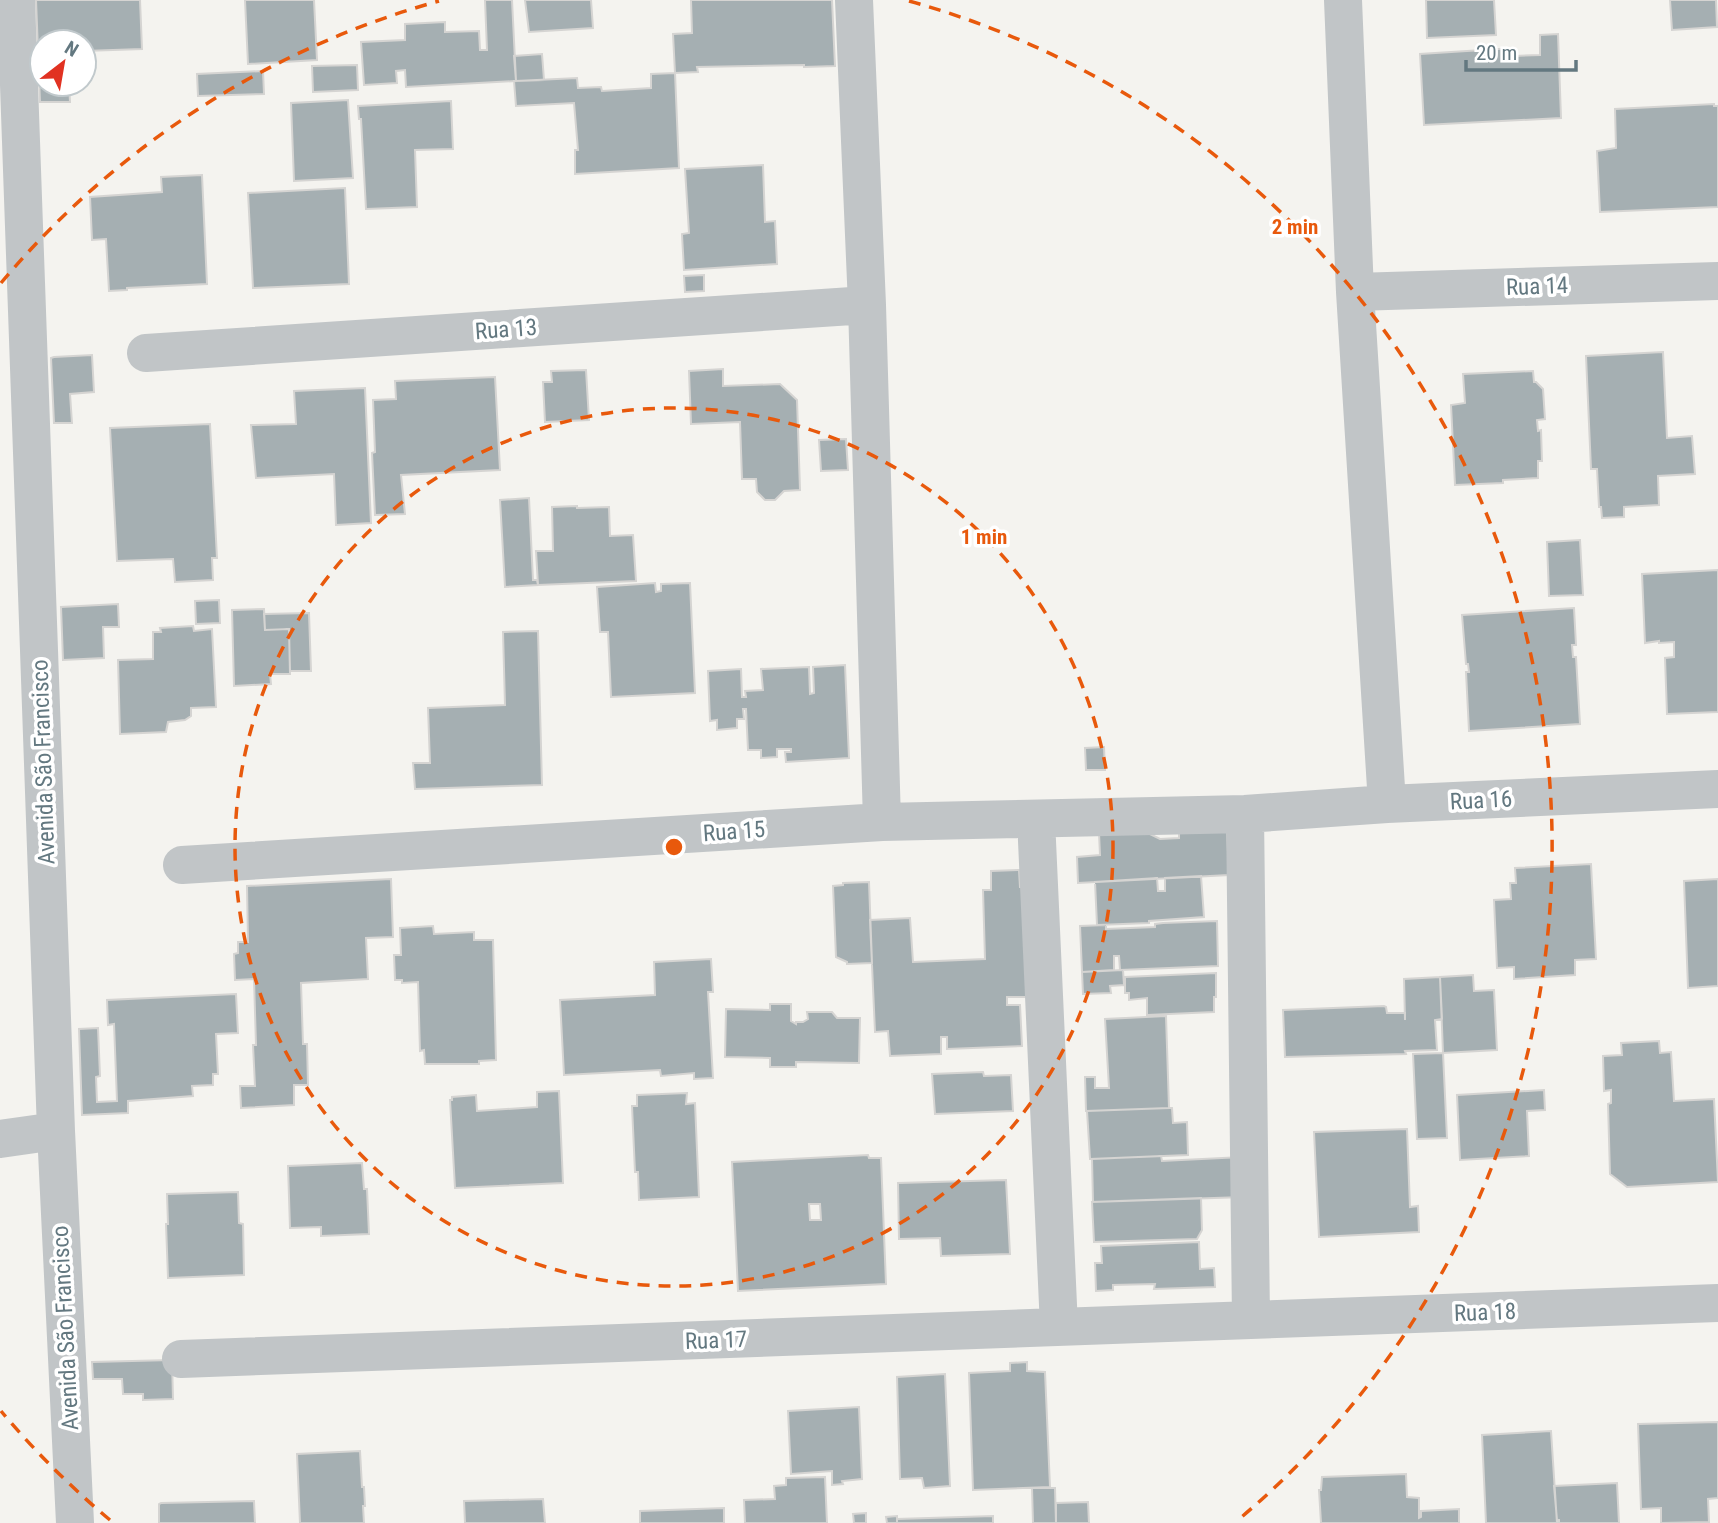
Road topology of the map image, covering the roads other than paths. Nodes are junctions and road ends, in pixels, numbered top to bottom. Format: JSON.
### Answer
{"nodes":[{"id":1,"x":16,"y":0,"type":"edge"},
{"id":2,"x":854,"y":0,"type":"edge"},
{"id":3,"x":1343,"y":0,"type":"edge"},
{"id":4,"x":1718,"y":281,"type":"edge"},
{"id":5,"x":1355,"y":292,"type":"junction"},
{"id":6,"x":866,"y":304,"type":"junction"},
{"id":7,"x":146,"y":353,"type":"dead end"},
{"id":8,"x":1718,"y":789,"type":"edge"},
{"id":9,"x":1387,"y":804,"type":"junction"},
{"id":10,"x":1245,"y":814,"type":"junction"},
{"id":11,"x":1036,"y":819,"type":"junction"},
{"id":12,"x":882,"y":822,"type":"junction"},
{"id":13,"x":183,"y":865,"type":"dead end"},
{"id":14,"x":56,"y":1132,"type":"junction"},
{"id":15,"x":0,"y":1139,"type":"edge"},
{"id":16,"x":1718,"y":1303,"type":"edge"},
{"id":17,"x":1251,"y":1320,"type":"junction"},
{"id":18,"x":1059,"y":1327,"type":"junction"},
{"id":19,"x":181,"y":1359,"type":"dead end"},
{"id":20,"x":75,"y":1523,"type":"edge"}],
"edges":[{"from":1,"to":14,"type":"street","name":"Avenida São Francisco"},
{"from":2,"to":6,"type":"street"},
{"from":3,"to":5,"type":"street"},
{"from":4,"to":5,"type":"street","name":"Rua 14"},
{"from":5,"to":9,"type":"street"},
{"from":6,"to":7,"type":"street","name":"Rua 13"},
{"from":6,"to":12,"type":"street"},
{"from":8,"to":9,"type":"street","name":"Rua 16"},
{"from":9,"to":10,"type":"street","name":"Rua 16"},
{"from":10,"to":11,"type":"street","name":"Rua 15"},
{"from":10,"to":17,"type":"street"},
{"from":11,"to":12,"type":"street","name":"Rua 15"},
{"from":11,"to":18,"type":"street"},
{"from":12,"to":13,"type":"street","name":"Rua 15"},
{"from":14,"to":15,"type":"street"},
{"from":14,"to":20,"type":"street","name":"Avenida São Francisco"},
{"from":16,"to":17,"type":"street","name":"Rua 18"},
{"from":17,"to":18,"type":"street","name":"Rua 17"},
{"from":18,"to":19,"type":"street","name":"Rua 17"}]}
